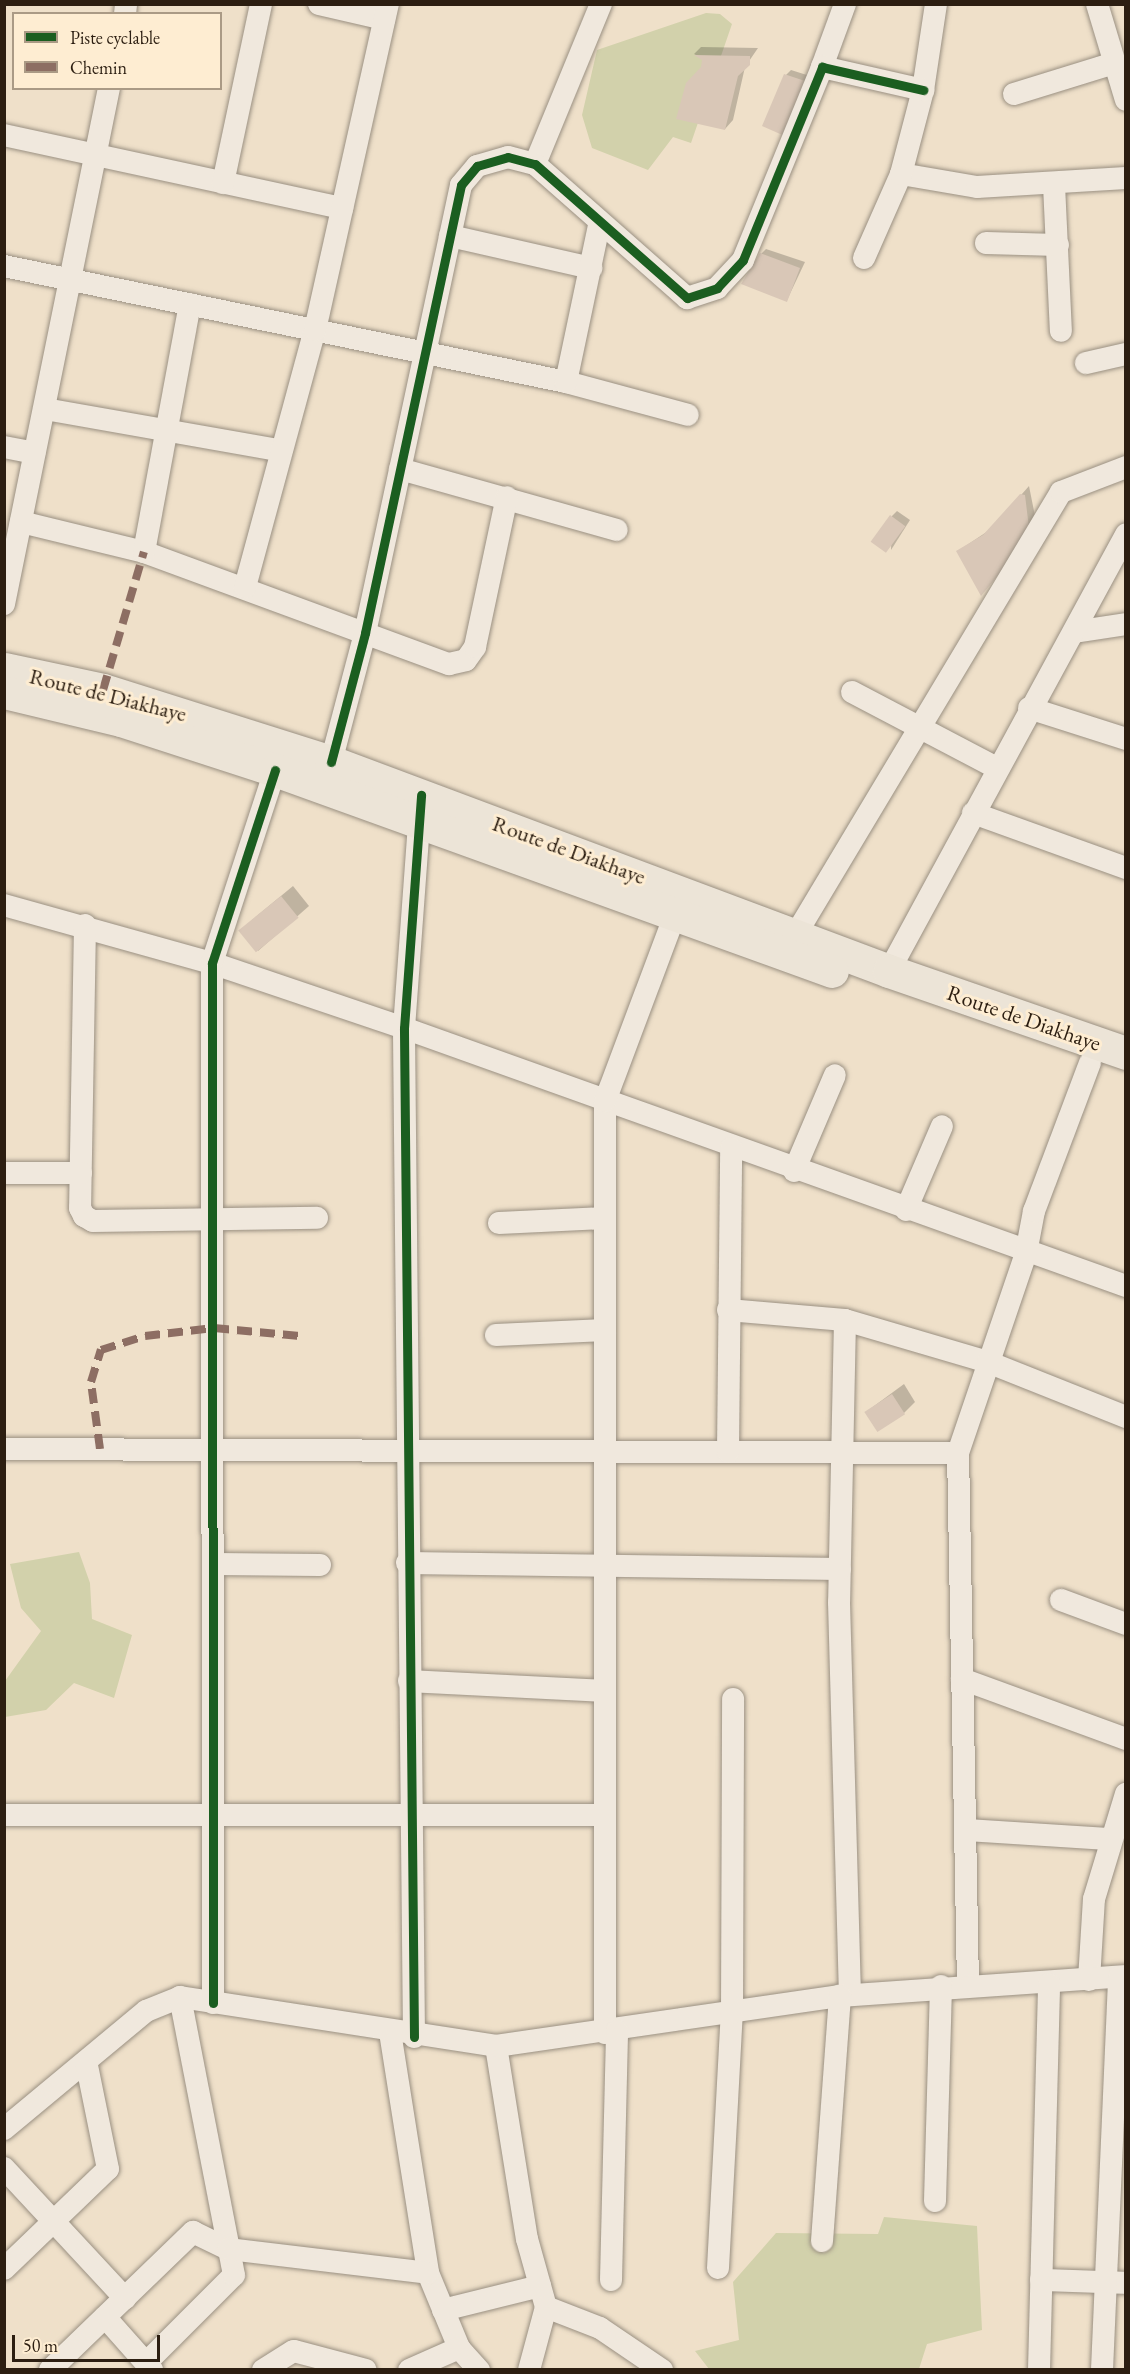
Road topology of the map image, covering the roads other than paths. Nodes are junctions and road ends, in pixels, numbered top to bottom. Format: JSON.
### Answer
{"nodes":[{"id":1,"x":261,"y":4,"type":"edge"},
{"id":2,"x":319,"y":4,"type":"edge"},
{"id":3,"x":601,"y":4,"type":"edge"},
{"id":4,"x":845,"y":4,"type":"edge"},
{"id":5,"x":936,"y":4,"type":"edge"},
{"id":6,"x":1097,"y":4,"type":"edge"},
{"id":7,"x":386,"y":12,"type":"edge"},
{"id":8,"x":1114,"y":63,"type":"junction"},
{"id":9,"x":822,"y":67,"type":"junction"},
{"id":10,"x":109,"y":90,"type":"edge"},
{"id":11,"x":923,"y":90,"type":"junction"},
{"id":12,"x":1014,"y":94,"type":"dead end"},
{"id":13,"x":1125,"y":100,"type":"edge"},
{"id":14,"x":4,"y":135,"type":"edge"},
{"id":15,"x":96,"y":154,"type":"junction"},
{"id":16,"x":535,"y":164,"type":"junction"},
{"id":17,"x":901,"y":174,"type":"junction"},
{"id":18,"x":1125,"y":178,"type":"edge"},
{"id":19,"x":223,"y":183,"type":"junction"},
{"id":20,"x":1054,"y":185,"type":"junction"},
{"id":21,"x":342,"y":208,"type":"junction"},
{"id":22,"x":599,"y":225,"type":"junction"},
{"id":23,"x":450,"y":236,"type":"junction"},
{"id":24,"x":986,"y":243,"type":"dead end"},
{"id":25,"x":1058,"y":245,"type":"junction"},
{"id":26,"x":864,"y":258,"type":"dead end"},
{"id":27,"x":4,"y":266,"type":"edge"},
{"id":28,"x":591,"y":268,"type":"junction"},
{"id":29,"x":73,"y":279,"type":"junction"},
{"id":30,"x":190,"y":304,"type":"junction"},
{"id":31,"x":315,"y":330,"type":"junction"},
{"id":32,"x":1061,"y":331,"type":"dead end"},
{"id":33,"x":424,"y":353,"type":"junction"},
{"id":34,"x":1125,"y":354,"type":"edge"},
{"id":35,"x":1086,"y":363,"type":"dead end"},
{"id":36,"x":566,"y":382,"type":"junction"},
{"id":37,"x":45,"y":409,"type":"junction"},
{"id":38,"x":688,"y":415,"type":"dead end"},
{"id":39,"x":164,"y":431,"type":"junction"},
{"id":40,"x":4,"y":447,"type":"edge"},
{"id":41,"x":278,"y":450,"type":"junction"},
{"id":42,"x":34,"y":453,"type":"junction"},
{"id":43,"x":1125,"y":468,"type":"edge"},
{"id":44,"x":400,"y":469,"type":"junction"},
{"id":45,"x":507,"y":497,"type":"junction"},
{"id":46,"x":21,"y":522,"type":"junction"},
{"id":47,"x":618,"y":530,"type":"dead end"},
{"id":48,"x":1125,"y":534,"type":"edge"},
{"id":49,"x":144,"y":552,"type":"junction"},
{"id":50,"x":245,"y":587,"type":"junction"},
{"id":51,"x":4,"y":604,"type":"edge"},
{"id":52,"x":1125,"y":624,"type":"edge"},
{"id":53,"x":1074,"y":632,"type":"junction"},
{"id":54,"x":365,"y":633,"type":"junction"},
{"id":55,"x":4,"y":669,"type":"edge"},
{"id":56,"x":4,"y":692,"type":"edge"},
{"id":57,"x":852,"y":692,"type":"dead end"},
{"id":58,"x":1029,"y":708,"type":"junction"},
{"id":59,"x":916,"y":730,"type":"junction"},
{"id":60,"x":1125,"y":739,"type":"edge"},
{"id":61,"x":331,"y":762,"type":"junction"},
{"id":62,"x":997,"y":768,"type":"junction"},
{"id":63,"x":275,"y":770,"type":"junction"},
{"id":64,"x":420,"y":808,"type":"junction"},
{"id":65,"x":973,"y":813,"type":"junction"},
{"id":66,"x":1125,"y":868,"type":"edge"},
{"id":67,"x":4,"y":905,"type":"edge"},
{"id":68,"x":675,"y":915,"type":"junction"},
{"id":69,"x":85,"y":925,"type":"junction"},
{"id":70,"x":796,"y":934,"type":"junction"},
{"id":71,"x":212,"y":963,"type":"junction"},
{"id":72,"x":889,"y":971,"type":"junction"},
{"id":73,"x":404,"y":1028,"type":"junction"},
{"id":74,"x":1125,"y":1053,"type":"edge"},
{"id":75,"x":1090,"y":1064,"type":"junction"},
{"id":76,"x":835,"y":1075,"type":"dead end"},
{"id":77,"x":1125,"y":1076,"type":"edge"},
{"id":78,"x":605,"y":1101,"type":"junction"},
{"id":79,"x":942,"y":1126,"type":"dead end"},
{"id":80,"x":731,"y":1148,"type":"junction"},
{"id":81,"x":794,"y":1171,"type":"junction"},
{"id":82,"x":4,"y":1173,"type":"edge"},
{"id":83,"x":81,"y":1173,"type":"junction"},
{"id":84,"x":906,"y":1210,"type":"junction"},
{"id":85,"x":214,"y":1216,"type":"junction"},
{"id":86,"x":317,"y":1218,"type":"dead end"},
{"id":87,"x":605,"y":1218,"type":"junction"},
{"id":88,"x":499,"y":1223,"type":"dead end"},
{"id":89,"x":1026,"y":1253,"type":"junction"},
{"id":90,"x":1125,"y":1286,"type":"edge"},
{"id":91,"x":728,"y":1310,"type":"junction"},
{"id":92,"x":845,"y":1320,"type":"junction"},
{"id":93,"x":605,"y":1330,"type":"junction"},
{"id":94,"x":496,"y":1335,"type":"dead end"},
{"id":95,"x":988,"y":1362,"type":"junction"},
{"id":96,"x":1125,"y":1417,"type":"edge"},
{"id":97,"x":4,"y":1449,"type":"edge"},
{"id":98,"x":215,"y":1450,"type":"junction"},
{"id":99,"x":406,"y":1451,"type":"junction"},
{"id":100,"x":606,"y":1451,"type":"junction"},
{"id":101,"x":729,"y":1452,"type":"junction"},
{"id":102,"x":841,"y":1452,"type":"junction"},
{"id":103,"x":958,"y":1453,"type":"junction"},
{"id":104,"x":407,"y":1563,"type":"junction"},
{"id":105,"x":215,"y":1564,"type":"junction"},
{"id":106,"x":320,"y":1565,"type":"dead end"},
{"id":107,"x":606,"y":1566,"type":"junction"},
{"id":108,"x":840,"y":1569,"type":"junction"},
{"id":109,"x":1061,"y":1600,"type":"dead end"},
{"id":110,"x":1125,"y":1624,"type":"edge"},
{"id":111,"x":962,"y":1679,"type":"junction"},
{"id":112,"x":409,"y":1681,"type":"junction"},
{"id":113,"x":606,"y":1691,"type":"junction"},
{"id":114,"x":733,"y":1699,"type":"dead end"},
{"id":115,"x":1125,"y":1740,"type":"edge"},
{"id":116,"x":1125,"y":1794,"type":"edge"},
{"id":117,"x":4,"y":1815,"type":"edge"},
{"id":118,"x":214,"y":1815,"type":"junction"},
{"id":119,"x":411,"y":1815,"type":"junction"},
{"id":120,"x":605,"y":1815,"type":"junction"},
{"id":121,"x":966,"y":1830,"type":"junction"},
{"id":122,"x":1109,"y":1839,"type":"junction"},
{"id":123,"x":1122,"y":1976,"type":"edge"},
{"id":124,"x":1089,"y":1980,"type":"junction"},
{"id":125,"x":1049,"y":1984,"type":"junction"},
{"id":126,"x":941,"y":1986,"type":"junction"},
{"id":127,"x":968,"y":1986,"type":"junction"},
{"id":128,"x":845,"y":1995,"type":"junction"},
{"id":129,"x":180,"y":1997,"type":"junction"},
{"id":130,"x":213,"y":2003,"type":"junction"},
{"id":131,"x":732,"y":2013,"type":"junction"},
{"id":132,"x":390,"y":2032,"type":"junction"},
{"id":133,"x":611,"y":2032,"type":"junction"},
{"id":134,"x":414,"y":2037,"type":"junction"},
{"id":135,"x":496,"y":2046,"type":"junction"},
{"id":136,"x":86,"y":2061,"type":"junction"},
{"id":137,"x":4,"y":2129,"type":"edge"},
{"id":138,"x":4,"y":2168,"type":"edge"},
{"id":139,"x":935,"y":2201,"type":"dead end"},
{"id":140,"x":54,"y":2221,"type":"junction"},
{"id":141,"x":822,"y":2241,"type":"dead end"},
{"id":142,"x":228,"y":2249,"type":"junction"},
{"id":143,"x":718,"y":2268,"type":"dead end"},
{"id":144,"x":4,"y":2269,"type":"edge"},
{"id":145,"x":428,"y":2273,"type":"junction"},
{"id":146,"x":610,"y":2280,"type":"dead end"},
{"id":147,"x":1041,"y":2280,"type":"junction"},
{"id":148,"x":1115,"y":2283,"type":"edge"},
{"id":149,"x":543,"y":2296,"type":"junction"},
{"id":150,"x":125,"y":2298,"type":"junction"},
{"id":151,"x":443,"y":2310,"type":"junction"},
{"id":152,"x":105,"y":2318,"type":"junction"},
{"id":153,"x":459,"y":2348,"type":"junction"},
{"id":154,"x":149,"y":2366,"type":"edge"},
{"id":155,"x":652,"y":2366,"type":"edge"},
{"id":156,"x":50,"y":2370,"type":"edge"},
{"id":157,"x":263,"y":2370,"type":"edge"},
{"id":158,"x":366,"y":2370,"type":"edge"},
{"id":159,"x":409,"y":2370,"type":"edge"},
{"id":160,"x":479,"y":2370,"type":"edge"},
{"id":161,"x":529,"y":2370,"type":"edge"},
{"id":162,"x":1039,"y":2370,"type":"edge"},
{"id":163,"x":1102,"y":2370,"type":"edge"}],
"edges":[{"from":1,"to":19,"type":"street"},
{"from":2,"to":7,"type":"street"},
{"from":3,"to":16,"type":"street"},
{"from":4,"to":9,"type":"street"},
{"from":5,"to":11,"type":"street"},
{"from":6,"to":8,"type":"street"},
{"from":7,"to":21,"type":"street"},
{"from":8,"to":12,"type":"street"},
{"from":8,"to":13,"type":"street"},
{"from":9,"to":11,"type":"street"},
{"from":9,"to":22,"type":"street"},
{"from":10,"to":15,"type":"street"},
{"from":11,"to":17,"type":"street"},
{"from":14,"to":15,"type":"street"},
{"from":15,"to":19,"type":"street"},
{"from":15,"to":29,"type":"street"},
{"from":16,"to":22,"type":"street"},
{"from":16,"to":23,"type":"street"},
{"from":17,"to":20,"type":"street"},
{"from":17,"to":26,"type":"street"},
{"from":18,"to":20,"type":"street"},
{"from":19,"to":21,"type":"street"},
{"from":20,"to":25,"type":"street"},
{"from":21,"to":31,"type":"street"},
{"from":22,"to":28,"type":"street"},
{"from":23,"to":28,"type":"street"},
{"from":23,"to":33,"type":"street"},
{"from":24,"to":25,"type":"street"},
{"from":25,"to":32,"type":"street"},
{"from":27,"to":29,"type":"street"},
{"from":28,"to":36,"type":"street"},
{"from":29,"to":30,"type":"street"},
{"from":29,"to":37,"type":"street"},
{"from":30,"to":31,"type":"street"},
{"from":30,"to":39,"type":"street"},
{"from":31,"to":33,"type":"street"},
{"from":31,"to":41,"type":"street"},
{"from":33,"to":36,"type":"street"},
{"from":33,"to":44,"type":"street"},
{"from":34,"to":35,"type":"street"},
{"from":36,"to":38,"type":"street"},
{"from":37,"to":39,"type":"street"},
{"from":37,"to":42,"type":"street"},
{"from":39,"to":41,"type":"street"},
{"from":39,"to":49,"type":"street"},
{"from":40,"to":42,"type":"street"},
{"from":41,"to":50,"type":"street"},
{"from":42,"to":46,"type":"street"},
{"from":43,"to":59,"type":"street"},
{"from":44,"to":45,"type":"street"},
{"from":44,"to":54,"type":"street"},
{"from":45,"to":47,"type":"street"},
{"from":45,"to":54,"type":"street"},
{"from":46,"to":49,"type":"street"},
{"from":46,"to":51,"type":"street"},
{"from":48,"to":53,"type":"street"},
{"from":49,"to":50,"type":"street"},
{"from":50,"to":54,"type":"street"},
{"from":52,"to":53,"type":"street"},
{"from":53,"to":58,"type":"street"},
{"from":54,"to":61,"type":"street"},
{"from":55,"to":61,"type":"main road","name":"Route de Diakhaye"},
{"from":56,"to":63,"type":"main road","name":"Route de Diakhaye"},
{"from":57,"to":59,"type":"street"},
{"from":58,"to":60,"type":"street"},
{"from":58,"to":62,"type":"street"},
{"from":59,"to":62,"type":"street"},
{"from":59,"to":70,"type":"street"},
{"from":61,"to":64,"type":"main road","name":"Route de Diakhaye"},
{"from":62,"to":65,"type":"street"},
{"from":63,"to":64,"type":"main road","name":"Route de Diakhaye"},
{"from":63,"to":71,"type":"street"},
{"from":64,"to":68,"type":"main road","name":"Route de Diakhaye"},
{"from":64,"to":70,"type":"main road","name":"Route de Diakhaye"},
{"from":64,"to":73,"type":"street"},
{"from":65,"to":66,"type":"street"},
{"from":65,"to":72,"type":"street"},
{"from":67,"to":69,"type":"street"},
{"from":68,"to":75,"type":"main road","name":"Route de Diakhaye"},
{"from":68,"to":78,"type":"street"},
{"from":69,"to":71,"type":"street"},
{"from":69,"to":83,"type":"street"},
{"from":70,"to":72,"type":"main road","name":"Route de Diakhaye"},
{"from":71,"to":73,"type":"street"},
{"from":71,"to":85,"type":"street"},
{"from":72,"to":74,"type":"main road","name":"Route de Diakhaye"},
{"from":73,"to":78,"type":"street"},
{"from":73,"to":99,"type":"street"},
{"from":75,"to":77,"type":"main road","name":"Route de Diakhaye"},
{"from":75,"to":89,"type":"street"},
{"from":76,"to":81,"type":"street"},
{"from":78,"to":80,"type":"street"},
{"from":78,"to":87,"type":"street"},
{"from":79,"to":84,"type":"street"},
{"from":80,"to":81,"type":"street"},
{"from":80,"to":91,"type":"street"},
{"from":81,"to":84,"type":"street"},
{"from":82,"to":83,"type":"street"},
{"from":83,"to":85,"type":"street"},
{"from":84,"to":89,"type":"street"},
{"from":85,"to":86,"type":"street"},
{"from":85,"to":98,"type":"street"},
{"from":87,"to":88,"type":"street"},
{"from":87,"to":93,"type":"street"},
{"from":89,"to":90,"type":"street"},
{"from":89,"to":95,"type":"street"},
{"from":91,"to":92,"type":"street"},
{"from":91,"to":101,"type":"street"},
{"from":92,"to":95,"type":"street"},
{"from":92,"to":102,"type":"street"},
{"from":93,"to":94,"type":"street"},
{"from":93,"to":100,"type":"street"},
{"from":95,"to":96,"type":"street"},
{"from":95,"to":103,"type":"street"},
{"from":97,"to":98,"type":"street"},
{"from":98,"to":99,"type":"street"},
{"from":98,"to":105,"type":"street"},
{"from":99,"to":100,"type":"street"},
{"from":99,"to":104,"type":"street"},
{"from":100,"to":101,"type":"street"},
{"from":100,"to":107,"type":"street"},
{"from":101,"to":102,"type":"street"},
{"from":102,"to":103,"type":"street"},
{"from":102,"to":108,"type":"street"},
{"from":103,"to":111,"type":"street"},
{"from":104,"to":107,"type":"street"},
{"from":104,"to":112,"type":"street"},
{"from":105,"to":106,"type":"street"},
{"from":105,"to":118,"type":"street"},
{"from":107,"to":108,"type":"street"},
{"from":107,"to":113,"type":"street"},
{"from":108,"to":128,"type":"street"},
{"from":109,"to":110,"type":"street"},
{"from":111,"to":115,"type":"street"},
{"from":111,"to":121,"type":"street"},
{"from":112,"to":113,"type":"street"},
{"from":112,"to":119,"type":"street"},
{"from":113,"to":120,"type":"street"},
{"from":114,"to":131,"type":"street"},
{"from":116,"to":122,"type":"street"},
{"from":117,"to":118,"type":"street"},
{"from":118,"to":119,"type":"street"},
{"from":118,"to":130,"type":"street"},
{"from":119,"to":120,"type":"street"},
{"from":119,"to":134,"type":"street"},
{"from":120,"to":133,"type":"street"},
{"from":121,"to":122,"type":"street"},
{"from":121,"to":127,"type":"street"},
{"from":122,"to":124,"type":"street"},
{"from":123,"to":124,"type":"street"},
{"from":123,"to":148,"type":"street"},
{"from":124,"to":125,"type":"street"},
{"from":125,"to":127,"type":"street"},
{"from":125,"to":147,"type":"street"},
{"from":126,"to":127,"type":"street"},
{"from":126,"to":128,"type":"street"},
{"from":126,"to":139,"type":"street"},
{"from":128,"to":131,"type":"street"},
{"from":128,"to":141,"type":"street"},
{"from":129,"to":130,"type":"street"},
{"from":129,"to":136,"type":"street"},
{"from":129,"to":142,"type":"street"},
{"from":130,"to":132,"type":"street"},
{"from":131,"to":133,"type":"street"},
{"from":131,"to":143,"type":"street"},
{"from":132,"to":134,"type":"street"},
{"from":132,"to":145,"type":"street"},
{"from":133,"to":135,"type":"street"},
{"from":133,"to":146,"type":"street"},
{"from":134,"to":135,"type":"street"},
{"from":135,"to":149,"type":"street"},
{"from":136,"to":137,"type":"street"},
{"from":136,"to":140,"type":"street"},
{"from":138,"to":140,"type":"street"},
{"from":140,"to":144,"type":"street"},
{"from":140,"to":150,"type":"street"},
{"from":142,"to":145,"type":"street"},
{"from":142,"to":150,"type":"street"},
{"from":142,"to":154,"type":"street"},
{"from":145,"to":151,"type":"street"},
{"from":147,"to":148,"type":"street"},
{"from":147,"to":162,"type":"street"},
{"from":148,"to":163,"type":"street"},
{"from":149,"to":151,"type":"street"},
{"from":149,"to":155,"type":"street"},
{"from":149,"to":161,"type":"street"},
{"from":150,"to":152,"type":"street"},
{"from":151,"to":153,"type":"street"},
{"from":152,"to":154,"type":"street"},
{"from":152,"to":156,"type":"street"},
{"from":153,"to":159,"type":"street"},
{"from":153,"to":160,"type":"street"},
{"from":157,"to":158,"type":"street"}]}
